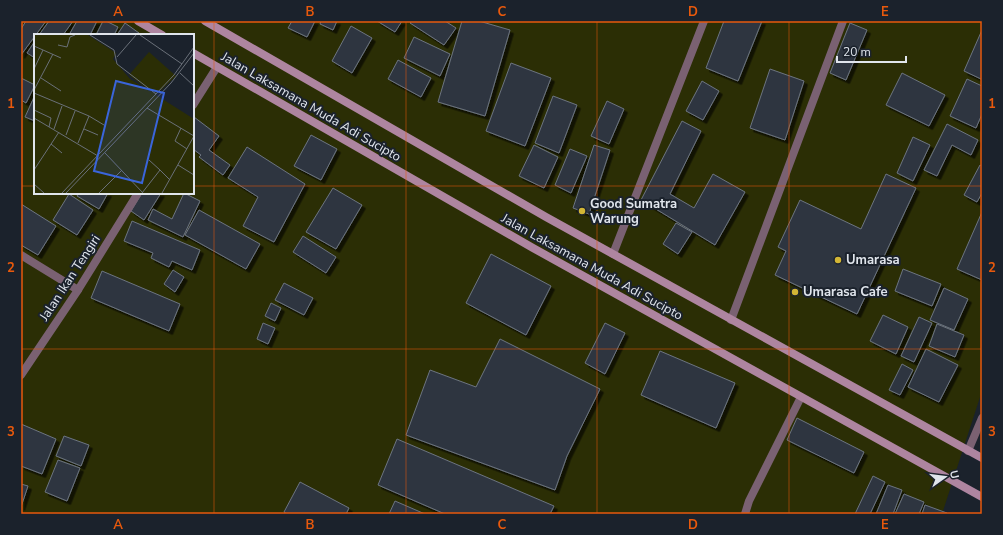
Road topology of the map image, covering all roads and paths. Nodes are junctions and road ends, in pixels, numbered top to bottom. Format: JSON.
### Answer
{"nodes":[{"id":1,"x":138,"y":21,"type":"edge"},
{"id":2,"x":205,"y":21,"type":"edge"},
{"id":3,"x":704,"y":21,"type":"edge"},
{"id":4,"x":843,"y":21,"type":"edge"},
{"id":5,"x":160,"y":34,"type":"edge"},
{"id":6,"x":194,"y":54,"type":"edge"},
{"id":7,"x":217,"y":67,"type":"junction"},
{"id":8,"x":194,"y":103,"type":"edge"},
{"id":9,"x":137,"y":194,"type":"edge"},
{"id":10,"x":613,"y":254,"type":"junction"},
{"id":11,"x":21,"y":255,"type":"edge"},
{"id":12,"x":78,"y":290,"type":"junction"},
{"id":13,"x":731,"y":320,"type":"junction"},
{"id":14,"x":21,"y":375,"type":"edge"},
{"id":15,"x":801,"y":397,"type":"junction"},
{"id":16,"x":982,"y":418,"type":"edge"},
{"id":17,"x":968,"y":451,"type":"junction"},
{"id":18,"x":982,"y":458,"type":"edge"},
{"id":19,"x":982,"y":497,"type":"edge"},
{"id":20,"x":745,"y":514,"type":"edge"}],
"edges":[{"from":1,"to":5,"type":"main road"},
{"from":2,"to":10,"type":"main road","name":"Jalan Laksamana Muda Adi Sucipto"},
{"from":3,"to":10,"type":"street"},
{"from":4,"to":13,"type":"street"},
{"from":6,"to":7,"type":"main road","name":"Jalan Laksamana Muda Adi Sucipto"},
{"from":7,"to":8,"type":"street"},
{"from":7,"to":15,"type":"main road","name":"Jalan Laksamana Muda Adi Sucipto"},
{"from":9,"to":12,"type":"street","name":"Jalan Ikan Tengiri"},
{"from":10,"to":13,"type":"main road","name":"Jalan Laksamana Muda Adi Sucipto"},
{"from":11,"to":12,"type":"street"},
{"from":12,"to":14,"type":"street","name":"Jalan Ikan Tengiri"},
{"from":13,"to":17,"type":"main road","name":"Jalan Laksamana Muda Adi Sucipto"},
{"from":15,"to":19,"type":"main road","name":"Jalan Laksamana Muda Adi Sucipto"},
{"from":15,"to":20,"type":"street"},
{"from":16,"to":17,"type":"street"},
{"from":17,"to":18,"type":"main road","name":"Jalan Laksamana Muda Adi Sucipto"}]}
